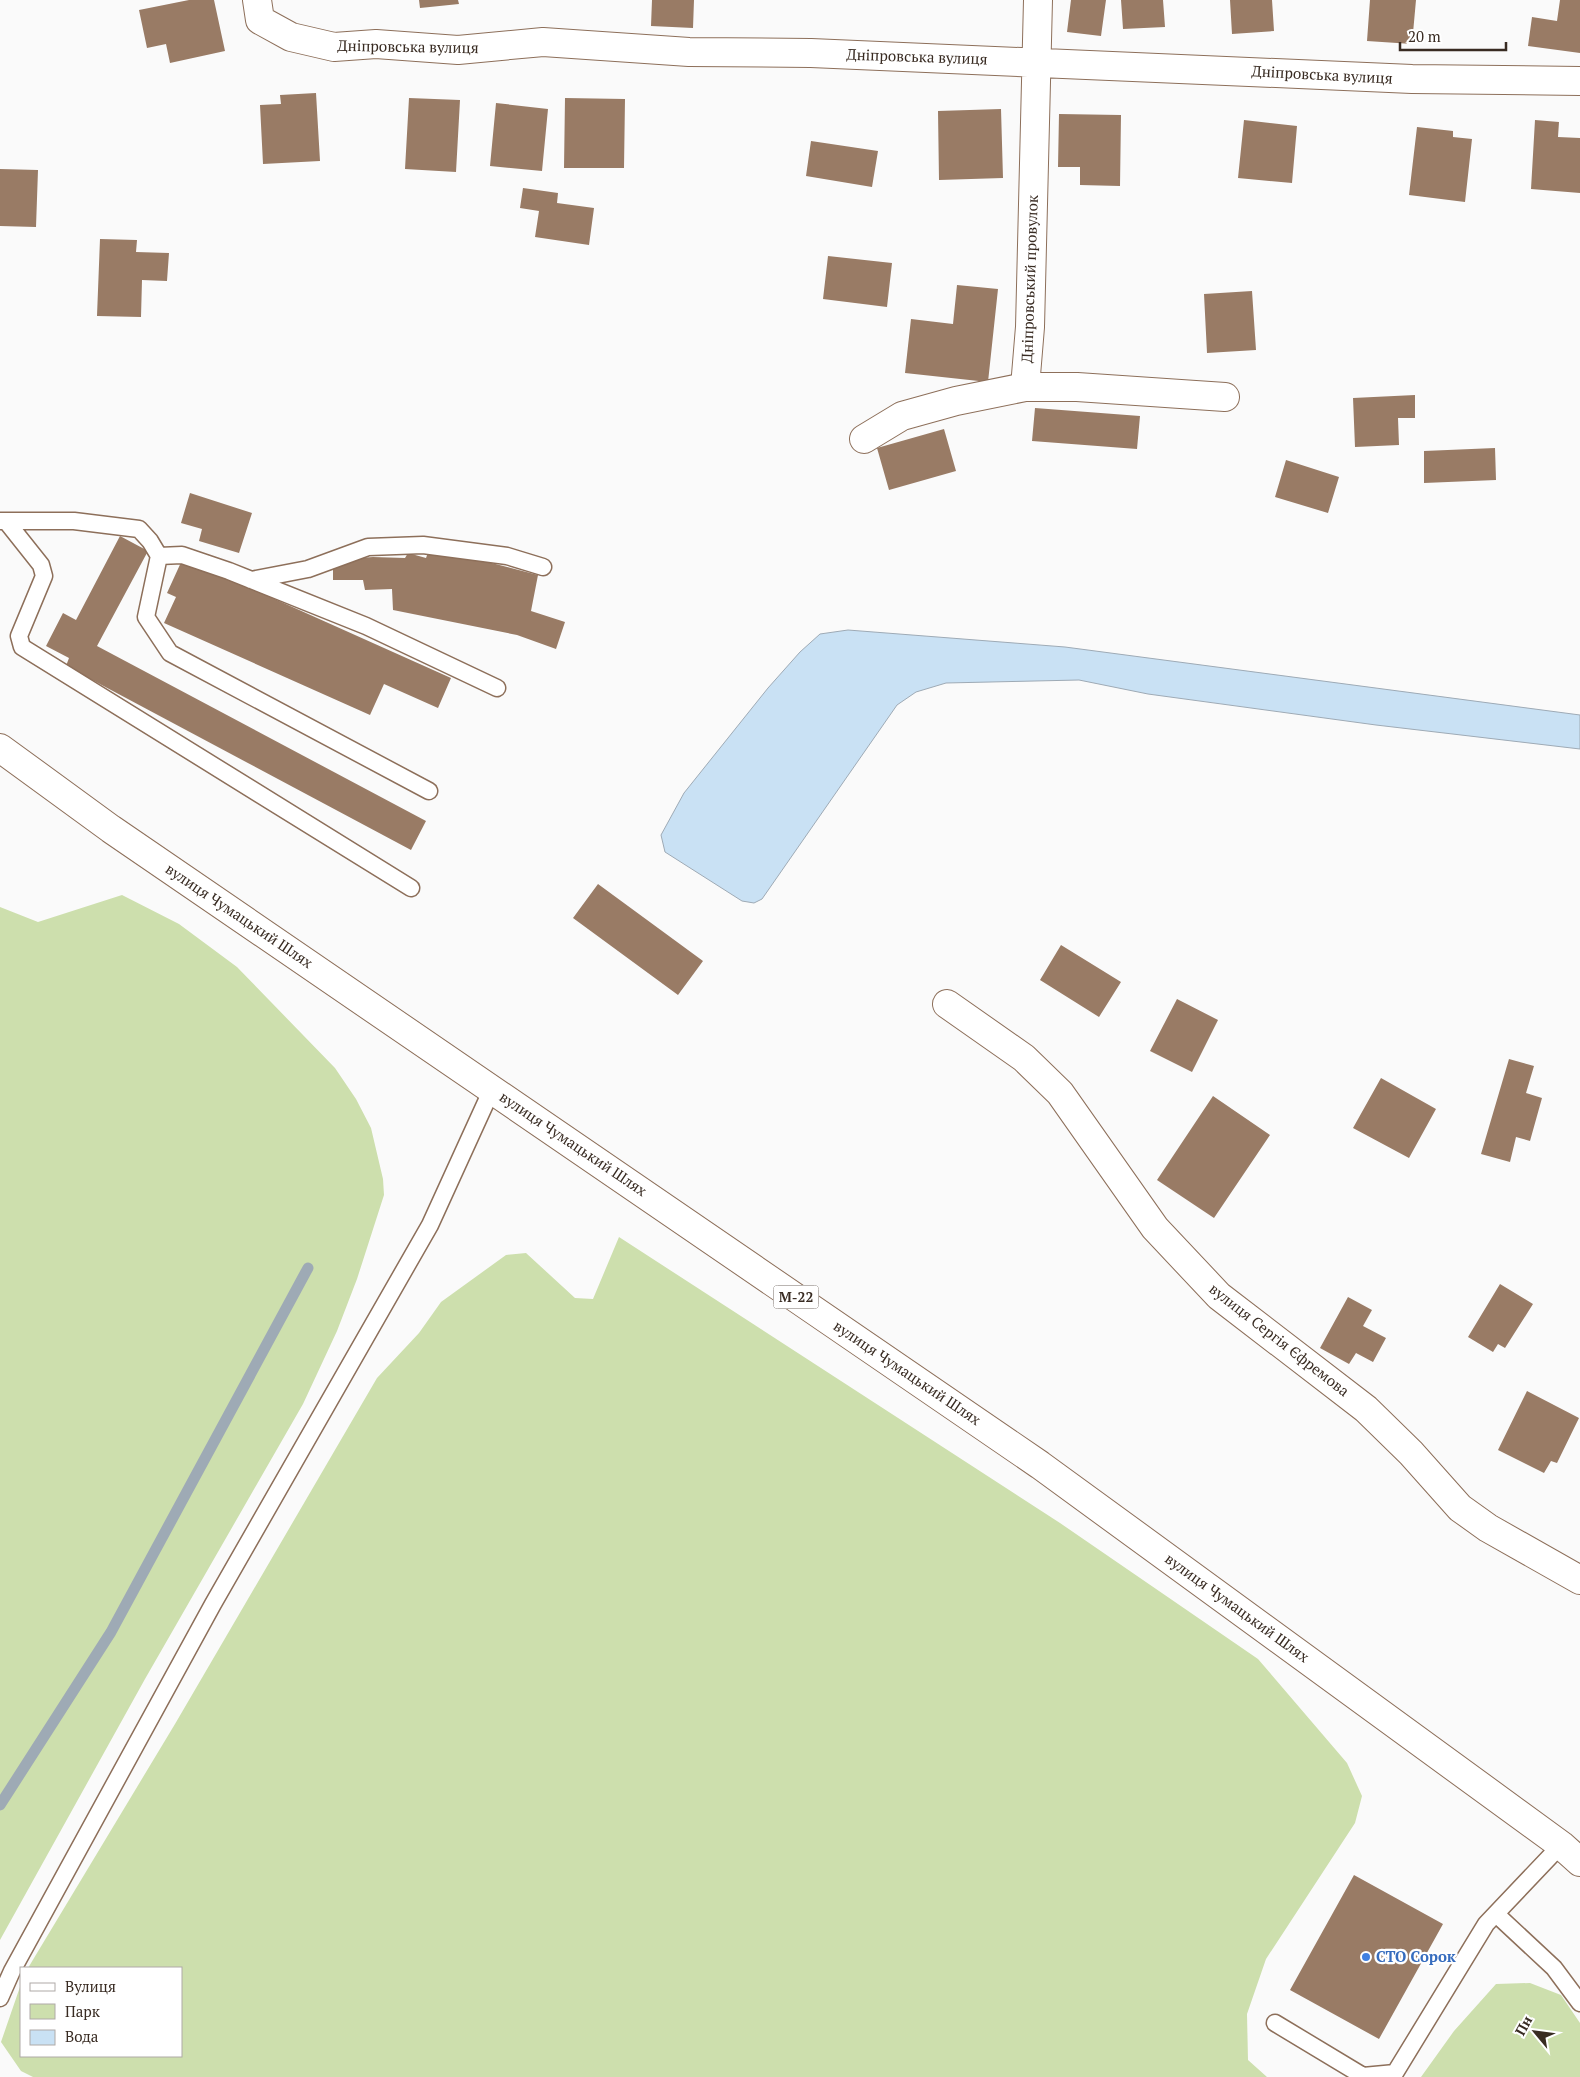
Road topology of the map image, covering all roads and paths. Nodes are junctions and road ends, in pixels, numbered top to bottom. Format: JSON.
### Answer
{"nodes":[{"id":1,"x":1038,"y":0,"type":"edge"},
{"id":2,"x":258,"y":10,"type":"edge"},
{"id":3,"x":1035,"y":62,"type":"junction"},
{"id":4,"x":1580,"y":81,"type":"edge"},
{"id":5,"x":1025,"y":387,"type":"junction"},
{"id":6,"x":1225,"y":397,"type":"dead end"},
{"id":7,"x":864,"y":439,"type":"dead end"},
{"id":8,"x":3,"y":521,"type":"edge"},
{"id":9,"x":159,"y":556,"type":"junction"},
{"id":10,"x":543,"y":567,"type":"dead end"},
{"id":11,"x":251,"y":580,"type":"junction"},
{"id":12,"x":497,"y":688,"type":"dead end"},
{"id":13,"x":0,"y":748,"type":"edge"},
{"id":14,"x":429,"y":791,"type":"dead end"},
{"id":15,"x":411,"y":888,"type":"dead end"},
{"id":16,"x":947,"y":1004,"type":"dead end"},
{"id":17,"x":492,"y":1089,"type":"junction"},
{"id":18,"x":1580,"y":1580,"type":"edge"},
{"id":19,"x":1571,"y":1853,"type":"edge"},
{"id":20,"x":1496,"y":1914,"type":"junction"},
{"id":21,"x":0,"y":1998,"type":"edge"},
{"id":22,"x":1580,"y":2003,"type":"edge"},
{"id":23,"x":1275,"y":2024,"type":"dead end"}],
"edges":[{"from":1,"to":3,"type":"main road","name":"Дніпровський провулок"},
{"from":2,"to":3,"type":"main road","name":"Дніпровська вулиця"},
{"from":3,"to":4,"type":"main road","name":"Дніпровська вулиця"},
{"from":3,"to":5,"type":"main road","name":"Дніпровський провулок"},
{"from":5,"to":6,"type":"main road"},
{"from":5,"to":7,"type":"main road"},
{"from":8,"to":9,"type":"lane"},
{"from":8,"to":15,"type":"lane"},
{"from":9,"to":11,"type":"lane"},
{"from":9,"to":14,"type":"lane"},
{"from":10,"to":11,"type":"lane"},
{"from":11,"to":12,"type":"lane"},
{"from":13,"to":17,"type":"main road","name":"вулиця Чумацький Шлях","number":"М-22"},
{"from":16,"to":18,"type":"main road","name":"вулиця Сергія Єфремова"},
{"from":17,"to":19,"type":"main road","name":"вулиця Чумацький Шлях","number":"М-22"},
{"from":17,"to":21,"type":"lane"},
{"from":19,"to":20,"type":"lane"},
{"from":20,"to":22,"type":"lane"},
{"from":20,"to":23,"type":"lane"}]}
